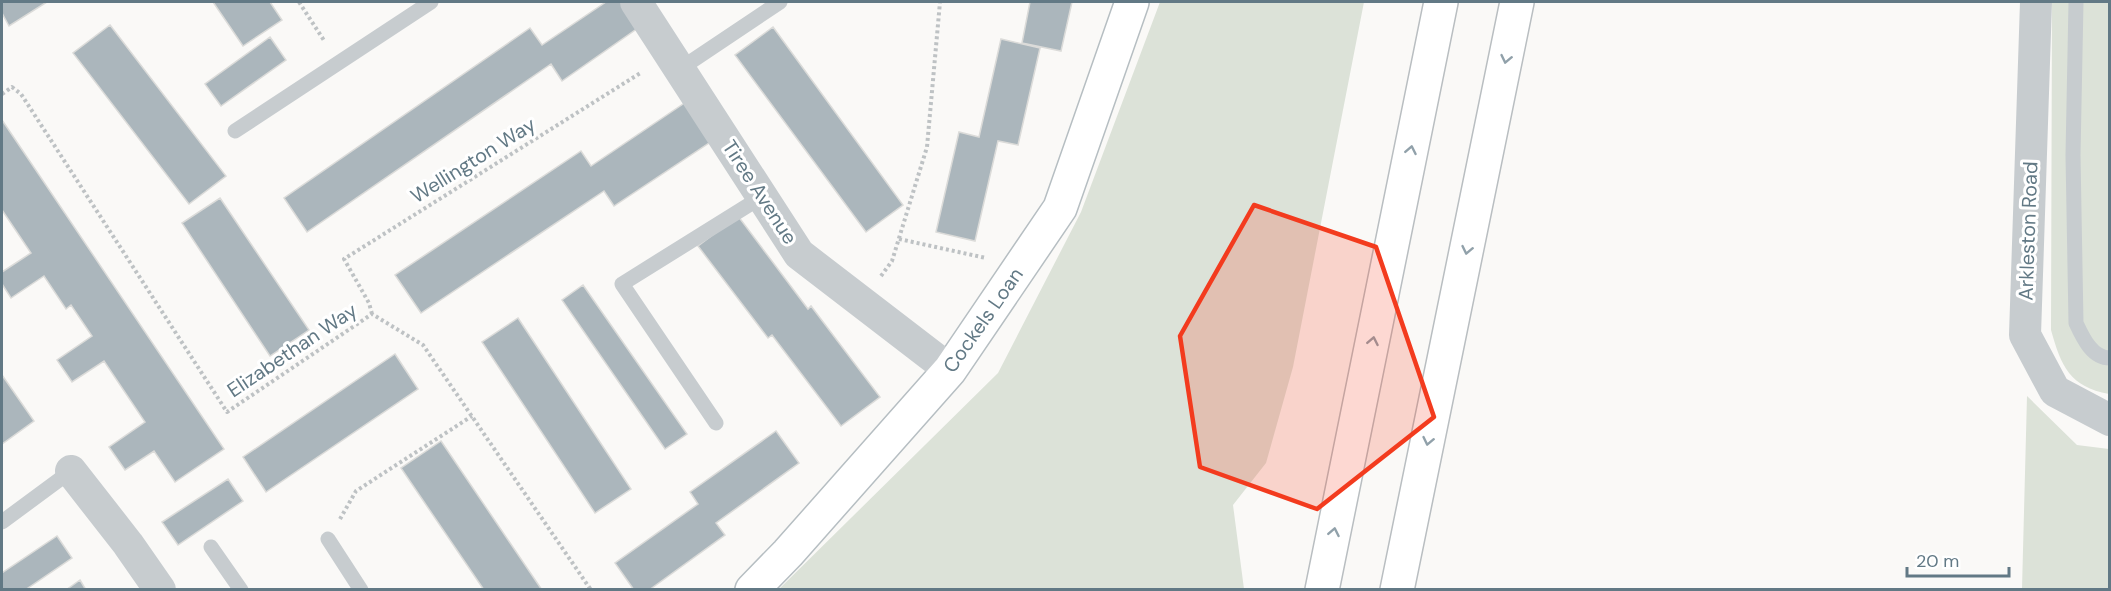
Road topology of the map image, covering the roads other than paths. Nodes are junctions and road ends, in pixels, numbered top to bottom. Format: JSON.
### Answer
{"nodes":[{"id":1,"x":431,"y":2,"type":"edge"},
{"id":2,"x":636,"y":2,"type":"edge"},
{"id":3,"x":780,"y":2,"type":"edge"},
{"id":4,"x":1132,"y":2,"type":"edge"},
{"id":5,"x":1441,"y":2,"type":"edge"},
{"id":6,"x":1517,"y":2,"type":"edge"},
{"id":7,"x":2036,"y":2,"type":"edge"},
{"id":8,"x":2076,"y":2,"type":"edge"},
{"id":9,"x":675,"y":62,"type":"junction"},
{"id":10,"x":235,"y":131,"type":"dead end"},
{"id":11,"x":763,"y":196,"type":"junction"},
{"id":12,"x":2109,"y":358,"type":"edge"},
{"id":13,"x":950,"y":370,"type":"junction"},
{"id":14,"x":2109,"y":420,"type":"edge"},
{"id":15,"x":716,"y":423,"type":"dead end"},
{"id":16,"x":71,"y":471,"type":"joint"},
{"id":17,"x":2,"y":522,"type":"edge"},
{"id":18,"x":328,"y":540,"type":"road end"},
{"id":19,"x":211,"y":547,"type":"dead end"},
{"id":20,"x":160,"y":590,"type":"edge"},
{"id":21,"x":241,"y":590,"type":"edge"},
{"id":22,"x":361,"y":590,"type":"edge"},
{"id":23,"x":752,"y":590,"type":"edge"},
{"id":24,"x":1322,"y":590,"type":"edge"},
{"id":25,"x":1397,"y":590,"type":"edge"}],
"edges":[{"from":1,"to":10,"type":"lane"},
{"from":2,"to":9,"type":"street","name":"Tiree Avenue"},
{"from":3,"to":9,"type":"lane"},
{"from":4,"to":13,"type":"main road","name":"Cockels Loan"},
{"from":24,"to":5,"type":"main road","one_way":true},
{"from":6,"to":25,"type":"main road","one_way":true},
{"from":7,"to":14,"type":"street","name":"Arkleston Road"},
{"from":8,"to":12,"type":"lane"},
{"from":9,"to":11,"type":"street","name":"Tiree Avenue"},
{"from":11,"to":13,"type":"street","name":"Tiree Avenue"},
{"from":11,"to":15,"type":"lane"},
{"from":13,"to":23,"type":"main road","name":"Cockels Loan"},
{"from":16,"to":17,"type":"lane"},
{"from":16,"to":20,"type":"street"},
{"from":18,"to":22,"type":"lane"},
{"from":19,"to":21,"type":"lane"}]}
